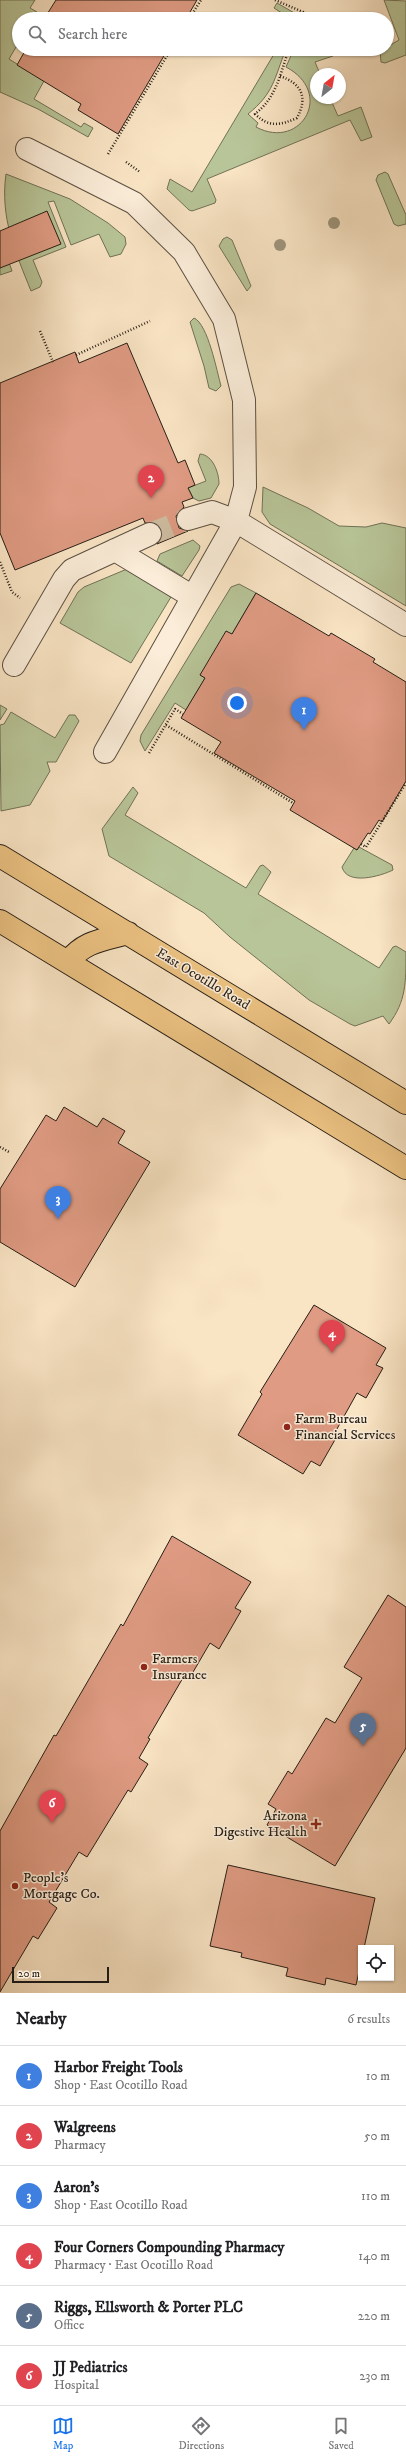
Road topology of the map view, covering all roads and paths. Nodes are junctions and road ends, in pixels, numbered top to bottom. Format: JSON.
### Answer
{"nodes":[{"id":1,"x":201,"y":0,"type":"edge"},
{"id":2,"x":275,"y":0,"type":"edge"},
{"id":3,"x":193,"y":12,"type":"edge"},
{"id":4,"x":303,"y":12,"type":"edge"},
{"id":5,"x":167,"y":56,"type":"edge"},
{"id":6,"x":287,"y":56,"type":"edge"},
{"id":7,"x":280,"y":76,"type":"junction"},
{"id":8,"x":26,"y":150,"type":"dead end"},
{"id":9,"x":108,"y":154,"type":"dead end"},
{"id":10,"x":126,"y":162,"type":"dead end"},
{"id":11,"x":142,"y":174,"type":"dead end"},
{"id":12,"x":150,"y":322,"type":"dead end"},
{"id":13,"x":40,"y":331,"type":"dead end"},
{"id":14,"x":76,"y":355,"type":"dead end"},
{"id":15,"x":53,"y":362,"type":"dead end"},
{"id":16,"x":188,"y":519,"type":"tunnel mouth"},
{"id":17,"x":236,"y":521,"type":"junction"},
{"id":18,"x":150,"y":534,"type":"tunnel mouth"},
{"id":19,"x":115,"y":550,"type":"junction"},
{"id":20,"x":0,"y":562,"type":"edge"},
{"id":21,"x":193,"y":597,"type":"junction"},
{"id":22,"x":24,"y":602,"type":"dead end"},
{"id":23,"x":406,"y":625,"type":"edge"},
{"id":24,"x":14,"y":665,"type":"dead end"},
{"id":25,"x":184,"y":714,"type":"dead end"},
{"id":26,"x":166,"y":725,"type":"junction"},
{"id":27,"x":104,"y":752,"type":"dead end"},
{"id":28,"x":149,"y":753,"type":"dead end"},
{"id":29,"x":406,"y":783,"type":"edge"},
{"id":30,"x":294,"y":803,"type":"dead end"},
{"id":31,"x":361,"y":844,"type":"dead end"},
{"id":32,"x":0,"y":856,"type":"edge"},
{"id":33,"x":0,"y":921,"type":"edge"},
{"id":34,"x":128,"y":933,"type":"junction"},
{"id":35,"x":68,"y":962,"type":"junction"},
{"id":36,"x":406,"y":1103,"type":"edge"},
{"id":37,"x":0,"y":1147,"type":"edge"},
{"id":38,"x":9,"y":1152,"type":"dead end"},
{"id":39,"x":406,"y":1168,"type":"edge"}],
"edges":[{"from":1,"to":3,"type":"path"},
{"from":2,"to":4,"type":"path"},
{"from":5,"to":9,"type":"path"},
{"from":6,"to":7,"type":"path"},
{"from":7,"to":7,"type":"path"},
{"from":8,"to":17,"type":"lane"},
{"from":10,"to":11,"type":"path"},
{"from":12,"to":14,"type":"path"},
{"from":13,"to":15,"type":"path"},
{"from":16,"to":17,"type":"lane"},
{"from":17,"to":21,"type":"lane"},
{"from":17,"to":23,"type":"lane"},
{"from":18,"to":19,"type":"lane"},
{"from":19,"to":21,"type":"lane"},
{"from":19,"to":24,"type":"lane"},
{"from":20,"to":22,"type":"path"},
{"from":21,"to":27,"type":"lane"},
{"from":25,"to":26,"type":"path"},
{"from":26,"to":28,"type":"path"},
{"from":26,"to":30,"type":"path"},
{"from":29,"to":31,"type":"path"},
{"from":32,"to":34,"type":"main road","name":"East Ocotillo Road"},
{"from":33,"to":35,"type":"main road"},
{"from":34,"to":35,"type":"main road"},
{"from":34,"to":36,"type":"main road","name":"East Ocotillo Road"},
{"from":35,"to":39,"type":"main road"},
{"from":37,"to":38,"type":"path"}]}
